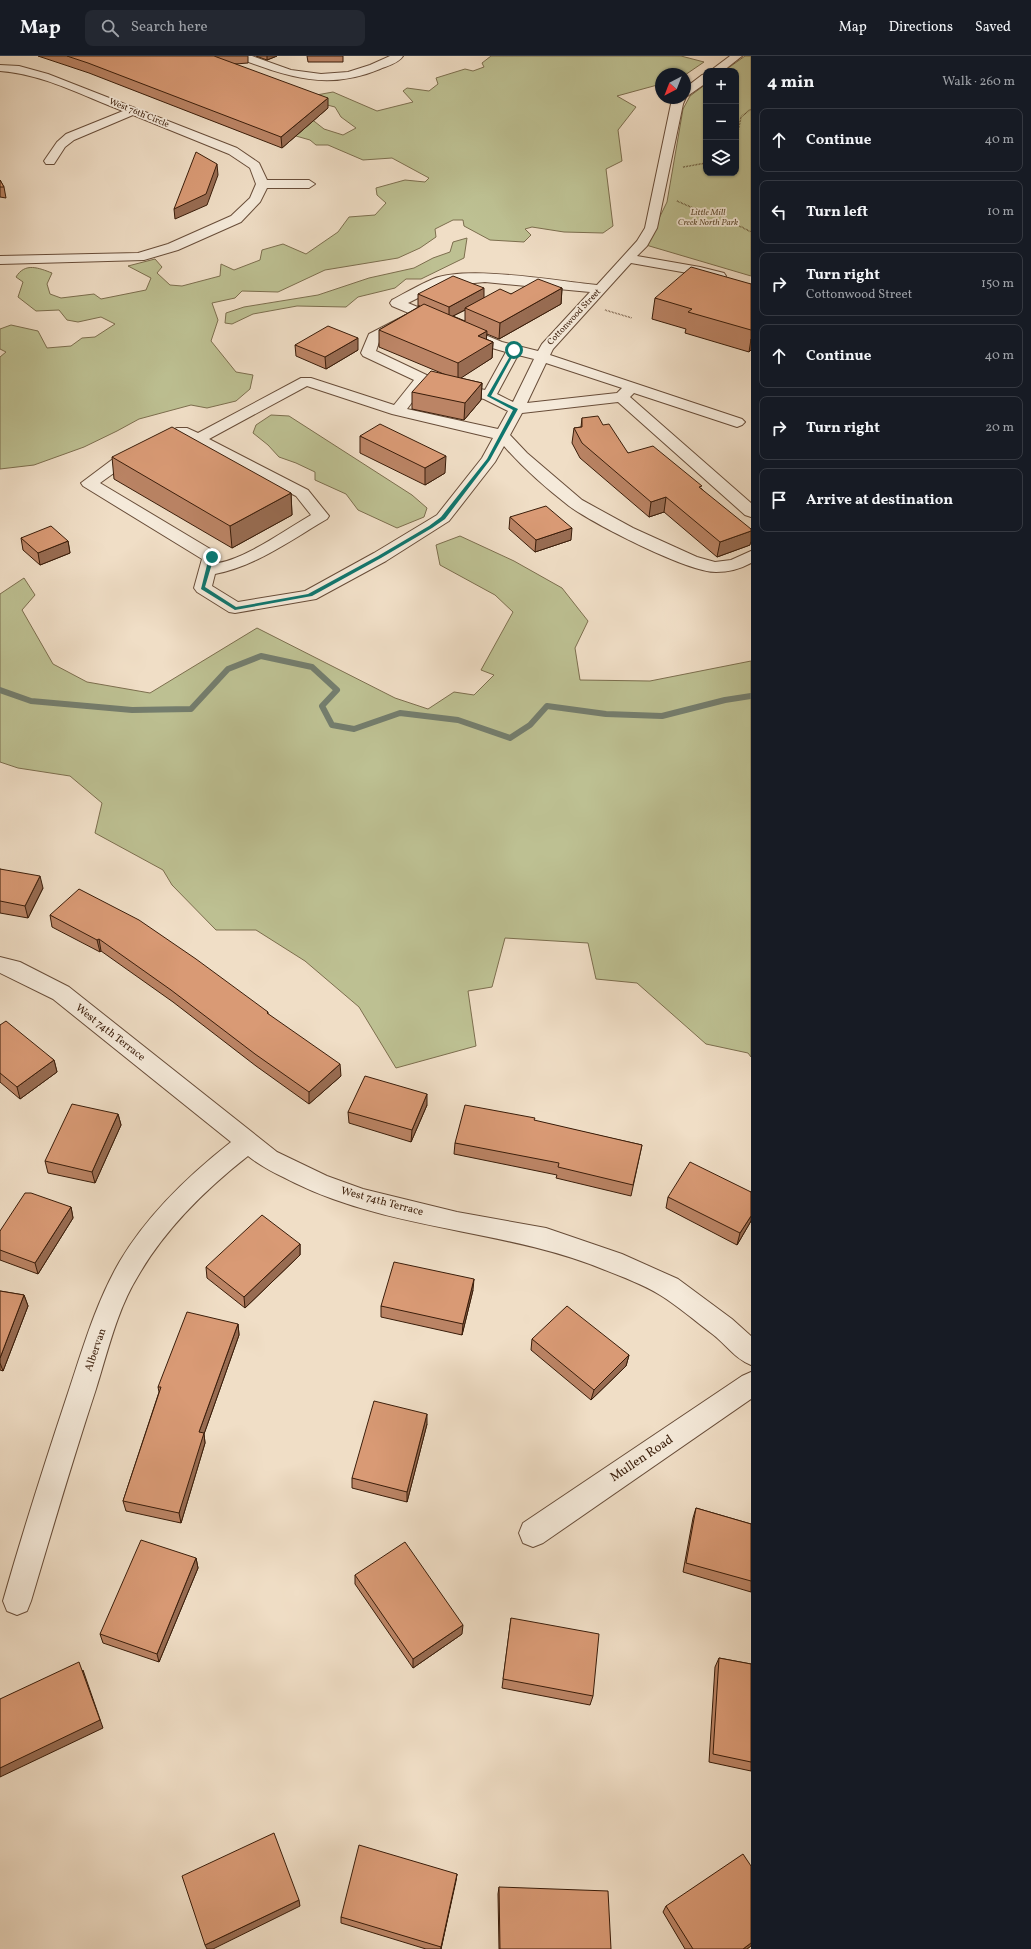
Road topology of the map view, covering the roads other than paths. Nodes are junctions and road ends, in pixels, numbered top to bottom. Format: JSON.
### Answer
{"nodes":[{"id":1,"x":242,"y":56,"type":"edge"},
{"id":2,"x":398,"y":56,"type":"edge"},
{"id":3,"x":737,"y":61,"type":"edge"},
{"id":4,"x":0,"y":68,"type":"edge"},
{"id":5,"x":722,"y":68,"type":"edge"},
{"id":6,"x":703,"y":79,"type":"edge"},
{"id":7,"x":691,"y":89,"type":"edge"},
{"id":8,"x":677,"y":104,"type":"edge"},
{"id":9,"x":134,"y":111,"type":"junction"},
{"id":10,"x":50,"y":161,"type":"dead end"},
{"id":11,"x":262,"y":184,"type":"junction"},
{"id":12,"x":309,"y":184,"type":"dead end"},
{"id":13,"x":628,"y":259,"type":"junction"},
{"id":14,"x":0,"y":260,"type":"edge"},
{"id":15,"x":733,"y":280,"type":"edge"},
{"id":16,"x":528,"y":282,"type":"junction"},
{"id":17,"x":600,"y":289,"type":"junction"},
{"id":18,"x":509,"y":293,"type":"edge"},
{"id":19,"x":419,"y":312,"type":"junction"},
{"id":20,"x":463,"y":318,"type":"dead end"},
{"id":21,"x":450,"y":326,"type":"junction"},
{"id":22,"x":514,"y":350,"type":"junction"},
{"id":23,"x":542,"y":357,"type":"junction"},
{"id":24,"x":423,"y":378,"type":"junction"},
{"id":25,"x":626,"y":392,"type":"junction"},
{"id":26,"x":489,"y":396,"type":"junction"},
{"id":27,"x":516,"y":409,"type":"junction"},
{"id":28,"x":397,"y":411,"type":"junction"},
{"id":29,"x":744,"y":421,"type":"edge"},
{"id":30,"x":751,"y":429,"type":"edge"},
{"id":31,"x":502,"y":435,"type":"junction"},
{"id":32,"x":198,"y":439,"type":"junction"},
{"id":33,"x":751,"y":512,"type":"edge"},
{"id":34,"x":751,"y":556,"type":"edge"},
{"id":35,"x":208,"y":570,"type":"junction"},
{"id":36,"x":0,"y":966,"type":"edge"},
{"id":37,"x":249,"y":1142,"type":"junction"},
{"id":38,"x":751,"y":1353,"type":"edge"},
{"id":39,"x":751,"y":1384,"type":"edge"},
{"id":40,"x":533,"y":1533,"type":"dead end"},
{"id":41,"x":16,"y":1600,"type":"dead end"}],
"edges":[{"from":1,"to":2,"type":"street"},
{"from":3,"to":5,"type":"street"},
{"from":4,"to":9,"type":"street","name":"West 76th Circle"},
{"from":6,"to":7,"type":"street"},
{"from":8,"to":13,"type":"street","name":"Cottonwood Street"},
{"from":9,"to":10,"type":"street"},
{"from":9,"to":11,"type":"street","name":"West 76th Circle"},
{"from":11,"to":12,"type":"street"},
{"from":11,"to":14,"type":"street"},
{"from":13,"to":15,"type":"street"},
{"from":13,"to":17,"type":"street","name":"Cottonwood Street"},
{"from":16,"to":17,"type":"street"},
{"from":16,"to":18,"type":"street"},
{"from":16,"to":19,"type":"street"},
{"from":17,"to":23,"type":"street","name":"Cottonwood Street"},
{"from":19,"to":21,"type":"street"},
{"from":19,"to":24,"type":"street"},
{"from":20,"to":21,"type":"street"},
{"from":21,"to":22,"type":"street"},
{"from":22,"to":23,"type":"street"},
{"from":22,"to":26,"type":"street"},
{"from":23,"to":25,"type":"street"},
{"from":23,"to":27,"type":"street","name":"Cottonwood Street"},
{"from":24,"to":26,"type":"street"},
{"from":24,"to":28,"type":"street"},
{"from":25,"to":27,"type":"street"},
{"from":25,"to":29,"type":"street"},
{"from":25,"to":33,"type":"street"},
{"from":26,"to":27,"type":"street"},
{"from":27,"to":31,"type":"street","name":"Cottonwood Street"},
{"from":28,"to":31,"type":"street"},
{"from":28,"to":32,"type":"street"},
{"from":29,"to":30,"type":"street"},
{"from":31,"to":34,"type":"street"},
{"from":31,"to":35,"type":"street","name":"Cottonwood Street"},
{"from":32,"to":35,"type":"street"},
{"from":32,"to":35,"type":"street"},
{"from":36,"to":37,"type":"street","name":"West 74th Terrace"},
{"from":37,"to":38,"type":"street","name":"West 74th Terrace"},
{"from":37,"to":41,"type":"street","name":"Albervan"},
{"from":39,"to":40,"type":"street","name":"Mullen Road"}]}
